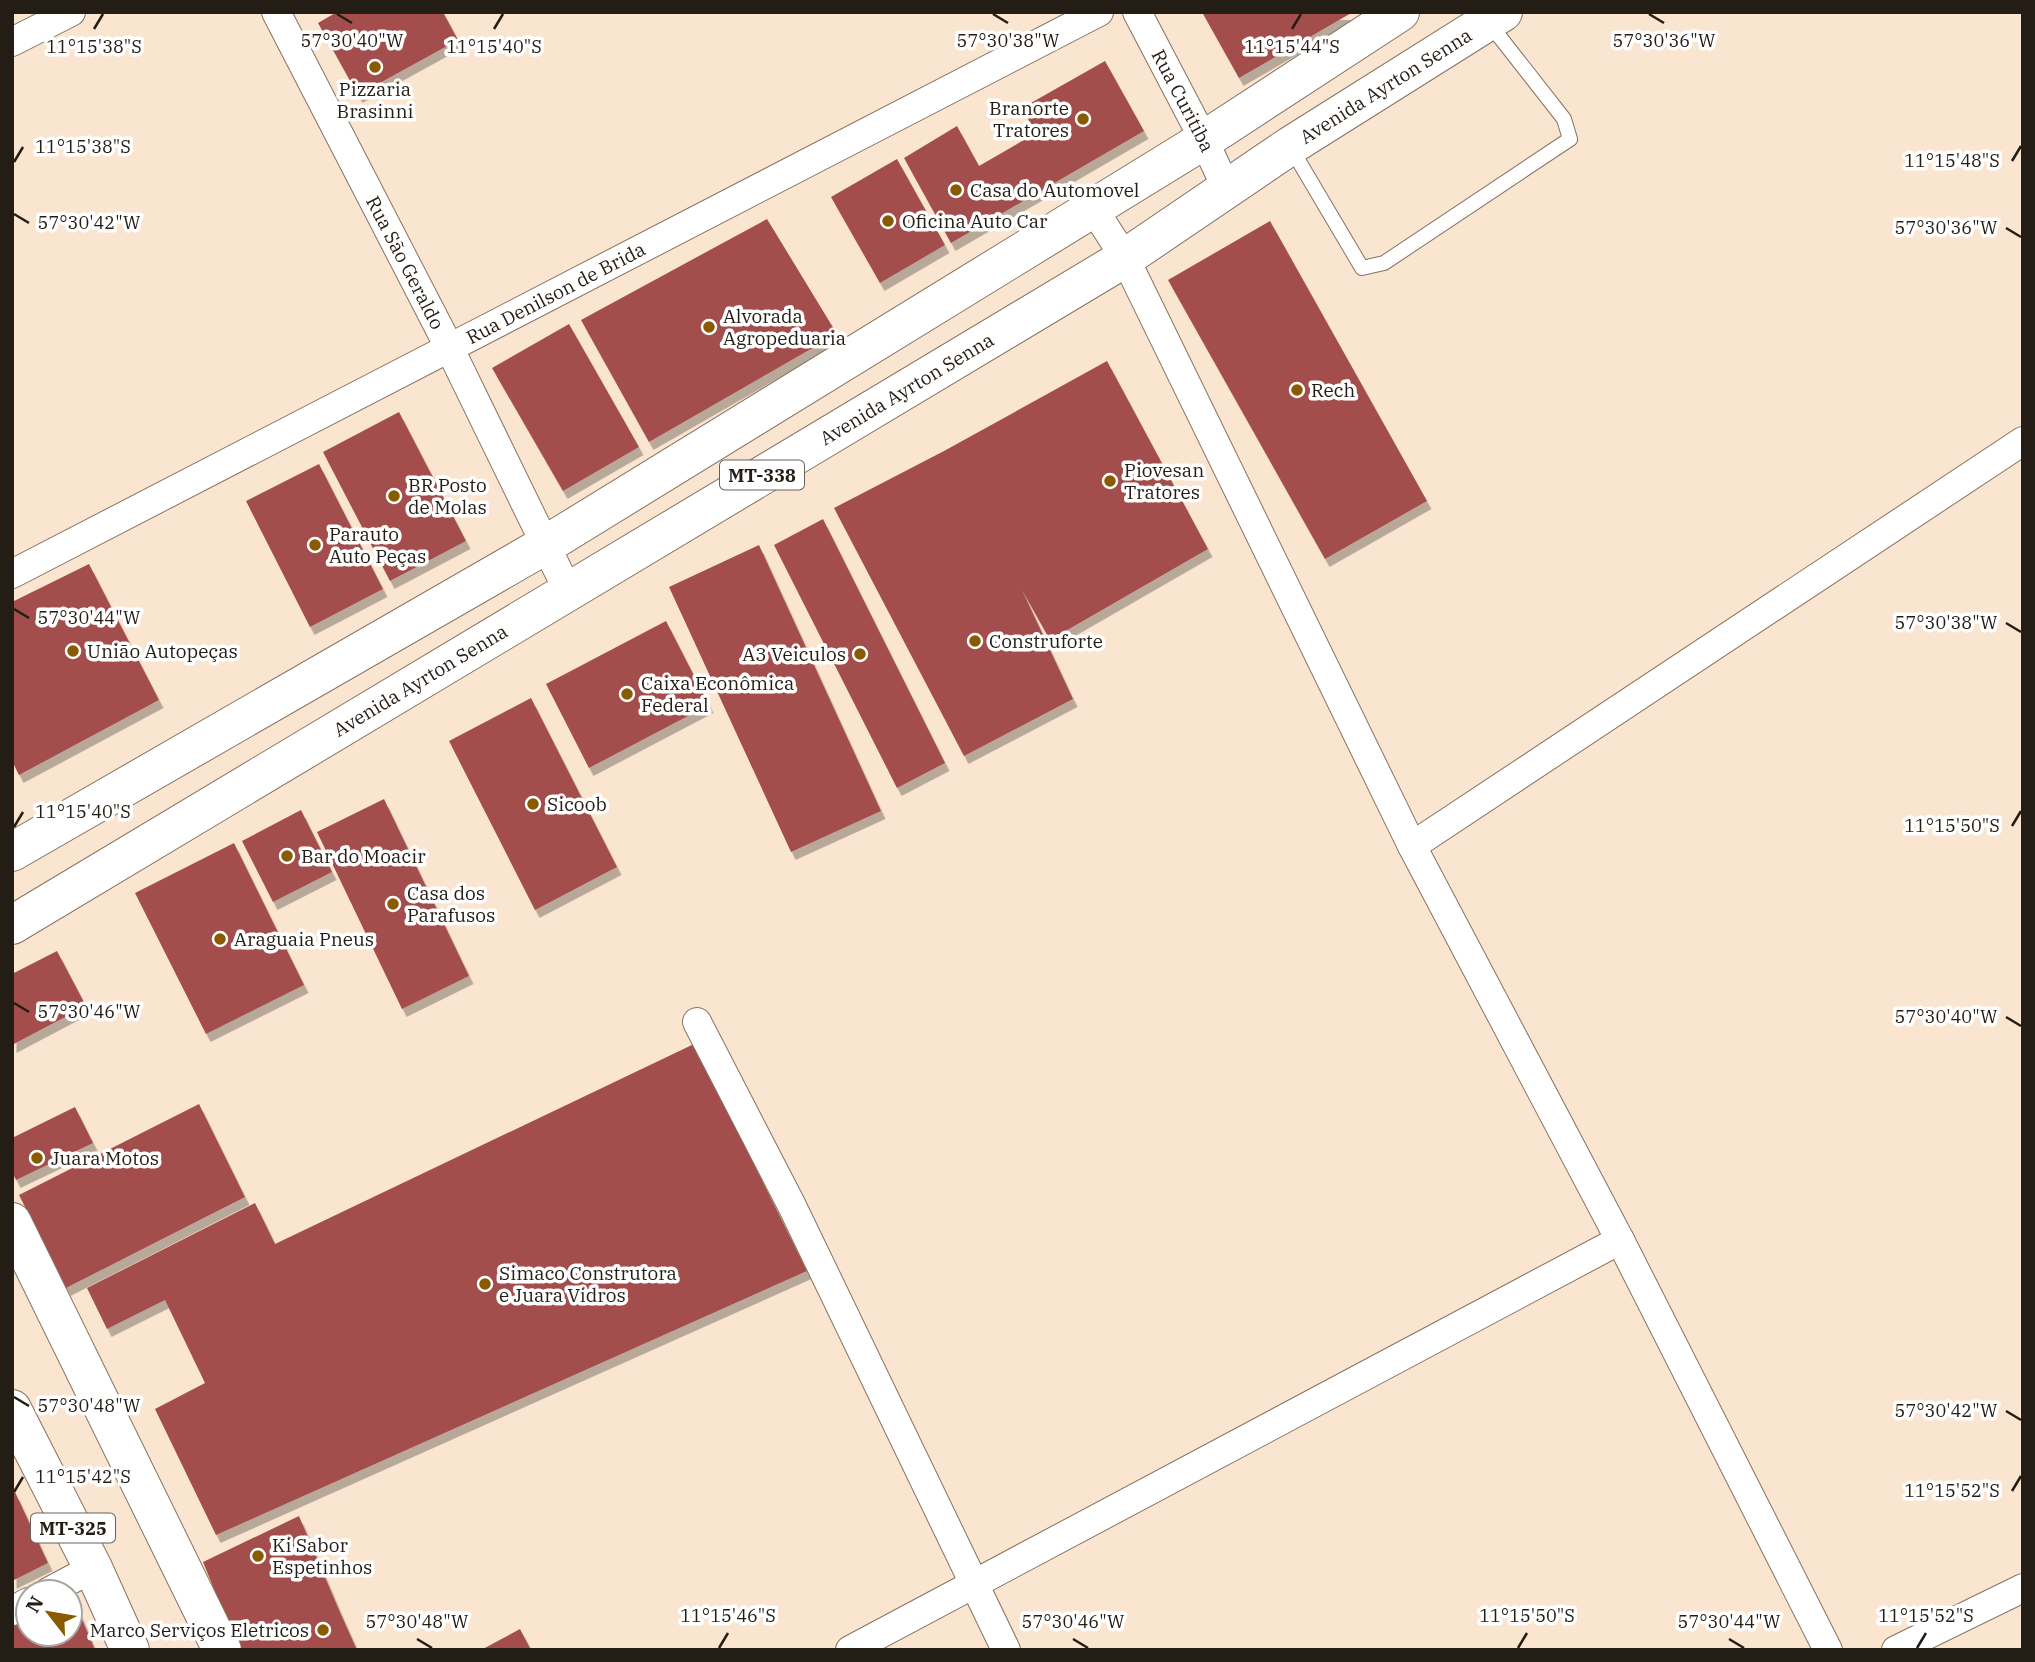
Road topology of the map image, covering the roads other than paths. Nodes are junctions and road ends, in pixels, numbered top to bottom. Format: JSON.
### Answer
{"nodes":[{"id":1,"x":71,"y":12,"type":"edge"},
{"id":2,"x":276,"y":12,"type":"edge"},
{"id":3,"x":1099,"y":12,"type":"edge"},
{"id":4,"x":1138,"y":12,"type":"edge"},
{"id":5,"x":1401,"y":12,"type":"edge"},
{"id":6,"x":1491,"y":16,"type":"edge"},
{"id":7,"x":12,"y":42,"type":"edge"},
{"id":8,"x":1204,"y":140,"type":"junction"},
{"id":9,"x":1290,"y":146,"type":"junction"},
{"id":10,"x":1227,"y":190,"type":"junction"},
{"id":11,"x":1093,"y":208,"type":"junction"},
{"id":12,"x":1125,"y":258,"type":"junction"},
{"id":13,"x":449,"y":347,"type":"junction"},
{"id":14,"x":2023,"y":441,"type":"edge"},
{"id":15,"x":547,"y":544,"type":"junction"},
{"id":16,"x":12,"y":574,"type":"edge"},
{"id":17,"x":568,"y":591,"type":"junction"},
{"id":18,"x":144,"y":776,"type":"junction"},
{"id":19,"x":172,"y":829,"type":"junction"},
{"id":20,"x":1412,"y":846,"type":"junction"},
{"id":21,"x":12,"y":852,"type":"edge"},
{"id":22,"x":12,"y":926,"type":"edge"},
{"id":23,"x":697,"y":1022,"type":"dead end"},
{"id":24,"x":12,"y":1222,"type":"edge"},
{"id":25,"x":1620,"y":1240,"type":"junction"},
{"id":26,"x":12,"y":1409,"type":"edge"},
{"id":27,"x":93,"y":1568,"type":"junction"},
{"id":28,"x":74,"y":1578,"type":"edge"},
{"id":29,"x":975,"y":1585,"type":"junction"},
{"id":30,"x":2023,"y":1588,"type":"edge"},
{"id":31,"x":130,"y":1650,"type":"edge"},
{"id":32,"x":222,"y":1650,"type":"edge"},
{"id":33,"x":850,"y":1650,"type":"edge"},
{"id":34,"x":1006,"y":1650,"type":"edge"},
{"id":35,"x":1828,"y":1650,"type":"edge"},
{"id":36,"x":1896,"y":1650,"type":"edge"}],
"edges":[{"from":1,"to":7,"type":"street"},
{"from":2,"to":13,"type":"street","name":"Rua São Geraldo"},
{"from":3,"to":13,"type":"street","name":"Rua Denilson de Brida"},
{"from":4,"to":8,"type":"street","name":"Rua Curitiba"},
{"from":5,"to":8,"type":"main road","number":"MT-338"},
{"from":6,"to":9,"type":"main road","name":"Avenida Ayrton Senna","number":"MT-338"},
{"from":6,"to":9,"type":"lane"},
{"from":8,"to":10,"type":"street","name":"Rua Curitiba"},
{"from":8,"to":11,"type":"main road","number":"MT-338"},
{"from":9,"to":10,"type":"main road","name":"Avenida Ayrton Senna","number":"MT-338"},
{"from":10,"to":12,"type":"main road","name":"Avenida Ayrton Senna","number":"MT-338"},
{"from":11,"to":12,"type":"street"},
{"from":11,"to":15,"type":"main road","number":"MT-338"},
{"from":12,"to":17,"type":"main road","name":"Avenida Ayrton Senna","number":"MT-338"},
{"from":12,"to":20,"type":"street"},
{"from":13,"to":15,"type":"street","name":"Rua São Geraldo"},
{"from":13,"to":16,"type":"street","name":"Rua Denilson de Brida"},
{"from":14,"to":20,"type":"street"},
{"from":15,"to":17,"type":"street","name":"Rua São Geraldo"},
{"from":15,"to":18,"type":"main road","number":"MT-338"},
{"from":17,"to":19,"type":"main road","name":"Avenida Ayrton Senna","number":"MT-338"},
{"from":18,"to":19,"type":"main road"},
{"from":18,"to":21,"type":"main road","number":"MT-338"},
{"from":19,"to":22,"type":"main road","name":"Avenida Ayrton Senna","number":"MT-338"},
{"from":20,"to":25,"type":"street"},
{"from":23,"to":29,"type":"street"},
{"from":24,"to":32,"type":"main road"},
{"from":25,"to":29,"type":"street"},
{"from":25,"to":35,"type":"street"},
{"from":26,"to":27,"type":"main road","number":"MT-325"},
{"from":27,"to":28,"type":"street"},
{"from":27,"to":31,"type":"main road","number":"MT-325"},
{"from":29,"to":33,"type":"street"},
{"from":29,"to":34,"type":"street"},
{"from":30,"to":36,"type":"street"}]}
